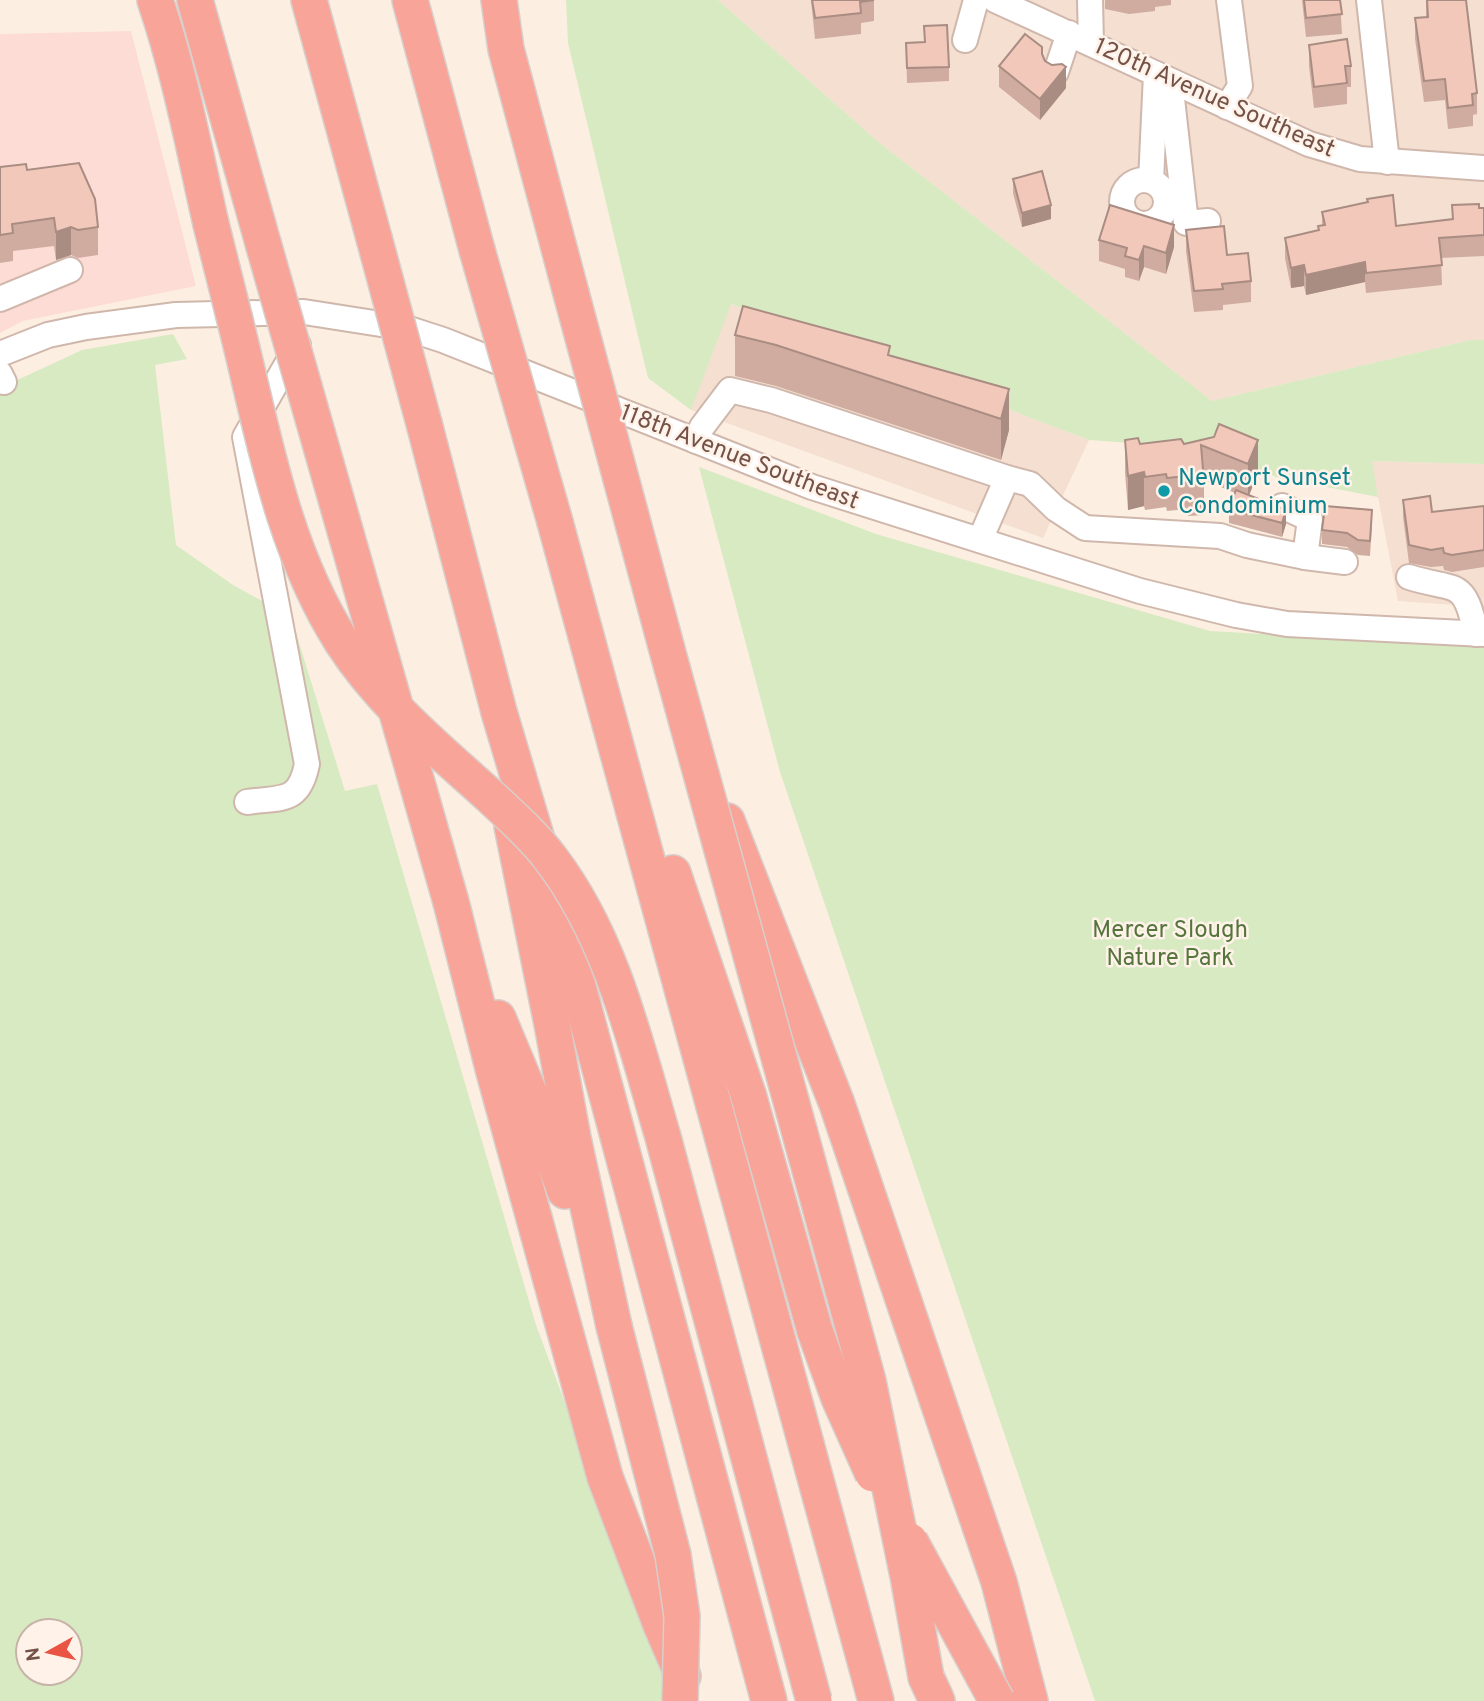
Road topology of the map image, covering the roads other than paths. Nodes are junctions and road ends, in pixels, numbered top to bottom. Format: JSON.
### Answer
{"nodes":[{"id":1,"x":155,"y":0,"type":"edge"},
{"id":2,"x":168,"y":0,"type":"edge"},
{"id":3,"x":195,"y":0,"type":"edge"},
{"id":4,"x":309,"y":0,"type":"edge"},
{"id":5,"x":410,"y":0,"type":"edge"},
{"id":6,"x":418,"y":0,"type":"edge"},
{"id":7,"x":499,"y":0,"type":"edge"},
{"id":8,"x":520,"y":0,"type":"edge"},
{"id":9,"x":976,"y":0,"type":"edge"},
{"id":10,"x":995,"y":0,"type":"edge"},
{"id":11,"x":1090,"y":0,"type":"edge"},
{"id":12,"x":1229,"y":0,"type":"edge"},
{"id":13,"x":1369,"y":0,"type":"edge"},
{"id":14,"x":1080,"y":38,"type":"junction"},
{"id":15,"x":965,"y":40,"type":"dead end"},
{"id":16,"x":1056,"y":72,"type":"edge"},
{"id":17,"x":1163,"y":77,"type":"junction"},
{"id":18,"x":1227,"y":107,"type":"junction"},
{"id":19,"x":443,"y":124,"type":"junction"},
{"id":20,"x":1387,"y":162,"type":"junction"},
{"id":21,"x":1484,"y":168,"type":"edge"},
{"id":22,"x":1152,"y":181,"type":"dead end"},
{"id":23,"x":249,"y":198,"type":"junction"},
{"id":24,"x":551,"y":219,"type":"junction"},
{"id":25,"x":1208,"y":221,"type":"dead end"},
{"id":26,"x":70,"y":271,"type":"dead end"},
{"id":27,"x":0,"y":299,"type":"edge"},
{"id":28,"x":302,"y":338,"type":"dead end"},
{"id":29,"x":0,"y":354,"type":"edge"},
{"id":30,"x":696,"y":441,"type":"junction"},
{"id":31,"x":1007,"y":478,"type":"junction"},
{"id":32,"x":1282,"y":506,"type":"edge"},
{"id":33,"x":555,"y":522,"type":"junction"},
{"id":34,"x":980,"y":540,"type":"junction"},
{"id":35,"x":1305,"y":557,"type":"junction"},
{"id":36,"x":1345,"y":562,"type":"dead end"},
{"id":37,"x":1409,"y":577,"type":"dead end"},
{"id":38,"x":1480,"y":634,"type":"edge"},
{"id":39,"x":668,"y":657,"type":"junction"},
{"id":40,"x":499,"y":712,"type":"junction"},
{"id":41,"x":247,"y":802,"type":"dead end"},
{"id":42,"x":451,"y":902,"type":"junction"},
{"id":43,"x":614,"y":1326,"type":"junction"},
{"id":44,"x":931,"y":1693,"type":"edge"},
{"id":45,"x":680,"y":1701,"type":"edge"},
{"id":46,"x":694,"y":1701,"type":"edge"},
{"id":47,"x":769,"y":1701,"type":"edge"},
{"id":48,"x":814,"y":1701,"type":"edge"},
{"id":49,"x":876,"y":1701,"type":"edge"},
{"id":50,"x":997,"y":1701,"type":"edge"},
{"id":51,"x":1030,"y":1701,"type":"edge"}],
"edges":[{"from":1,"to":48,"type":"highway","bridge":true},
{"from":2,"to":23,"type":"highway"},
{"from":3,"to":23,"type":"highway"},
{"from":4,"to":40,"type":"highway","bridge":true},
{"from":5,"to":19,"type":"highway"},
{"from":6,"to":19,"type":"highway"},
{"from":7,"to":24,"type":"highway"},
{"from":8,"to":24,"type":"highway"},
{"from":9,"to":15,"type":"street"},
{"from":10,"to":14,"type":"street","name":"120th Avenue Southeast"},
{"from":11,"to":14,"type":"street"},
{"from":12,"to":18,"type":"street"},
{"from":13,"to":20,"type":"street"},
{"from":14,"to":16,"type":"street"},
{"from":14,"to":17,"type":"street","name":"120th Avenue Southeast"},
{"from":17,"to":18,"type":"street","name":"120th Avenue Southeast"},
{"from":17,"to":22,"type":"street"},
{"from":17,"to":25,"type":"street"},
{"from":18,"to":20,"type":"street","name":"120th Avenue Southeast"},
{"from":19,"to":33,"type":"highway","bridge":true},
{"from":20,"to":21,"type":"street","name":"120th Avenue Southeast"},
{"from":23,"to":42,"type":"highway","bridge":true},
{"from":24,"to":39,"type":"highway","bridge":true},
{"from":26,"to":27,"type":"street"},
{"from":28,"to":41,"type":"street"},
{"from":29,"to":30,"type":"street","name":"118th Avenue Southeast"},
{"from":30,"to":31,"type":"street"},
{"from":30,"to":34,"type":"street","name":"118th Avenue Southeast"},
{"from":31,"to":34,"type":"street"},
{"from":31,"to":35,"type":"street"},
{"from":32,"to":35,"type":"street"},
{"from":33,"to":49,"type":"highway"},
{"from":33,"to":50,"type":"highway","bridge":true},
{"from":34,"to":38,"type":"street","name":"118th Avenue Southeast"},
{"from":35,"to":36,"type":"street"},
{"from":37,"to":38,"type":"street"},
{"from":39,"to":44,"type":"highway","bridge":true},
{"from":39,"to":51,"type":"highway","bridge":true},
{"from":40,"to":43,"type":"highway","bridge":true},
{"from":40,"to":47,"type":"highway","bridge":true},
{"from":42,"to":43,"type":"highway"},
{"from":42,"to":46,"type":"highway","bridge":true},
{"from":43,"to":45,"type":"highway","bridge":true}]}
